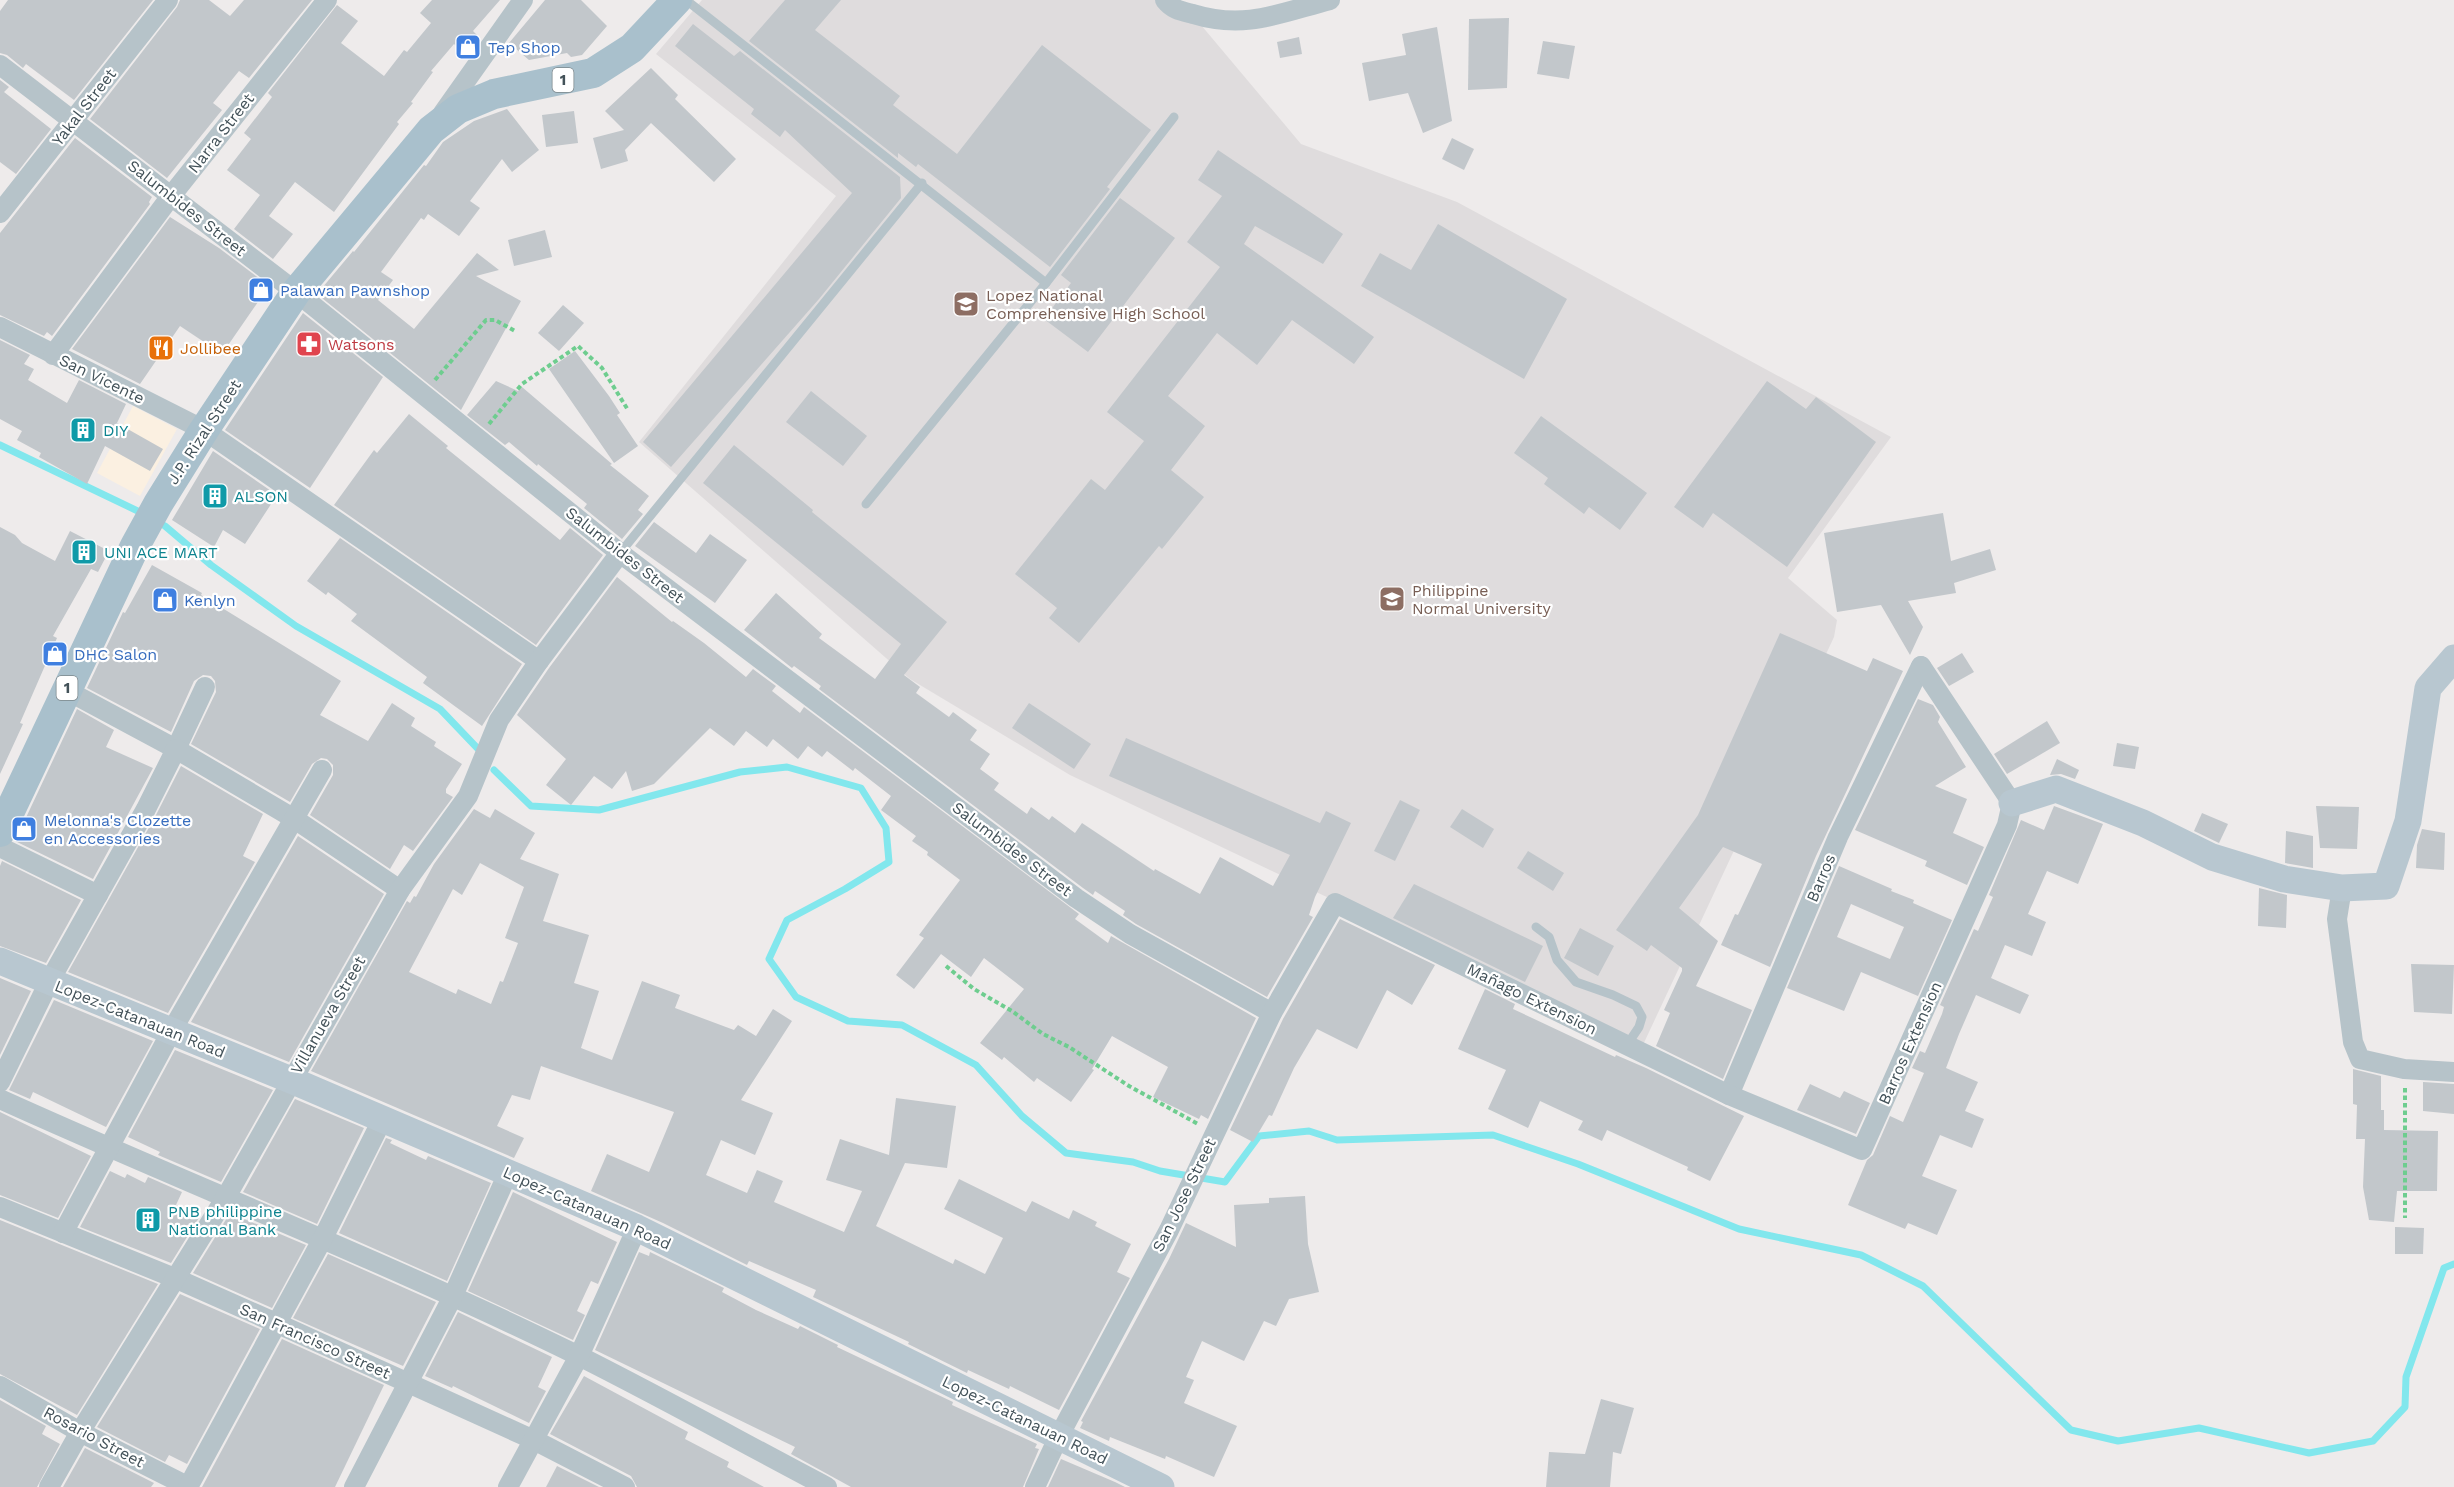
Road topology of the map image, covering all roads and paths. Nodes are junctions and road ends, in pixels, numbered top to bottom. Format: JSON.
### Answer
{"nodes":[{"id":1,"x":168,"y":0,"type":"edge"},
{"id":2,"x":327,"y":0,"type":"edge"},
{"id":3,"x":523,"y":0,"type":"edge"},
{"id":4,"x":677,"y":0,"type":"edge"},
{"id":5,"x":686,"y":0,"type":"edge"},
{"id":6,"x":1166,"y":0,"type":"edge"},
{"id":7,"x":1330,"y":0,"type":"edge"},
{"id":8,"x":0,"y":64,"type":"edge"},
{"id":9,"x":1174,"y":117,"type":"dead end"},
{"id":10,"x":74,"y":120,"type":"junction"},
{"id":11,"x":431,"y":130,"type":"junction"},
{"id":12,"x":922,"y":183,"type":"junction"},
{"id":13,"x":171,"y":196,"type":"junction"},
{"id":14,"x":0,"y":213,"type":"edge"},
{"id":15,"x":1046,"y":283,"type":"junction"},
{"id":16,"x":296,"y":292,"type":"junction"},
{"id":17,"x":0,"y":327,"type":"edge"},
{"id":18,"x":515,"y":331,"type":"dead end"},
{"id":19,"x":53,"y":355,"type":"junction"},
{"id":20,"x":423,"y":394,"type":"junction"},
{"id":21,"x":628,"y":410,"type":"dead end"},
{"id":22,"x":204,"y":430,"type":"junction"},
{"id":23,"x":477,"y":438,"type":"junction"},
{"id":24,"x":866,"y":504,"type":"dead end"},
{"id":25,"x":620,"y":553,"type":"junction"},
{"id":26,"x":2454,"y":658,"type":"edge"},
{"id":27,"x":539,"y":661,"type":"junction"},
{"id":28,"x":205,"y":687,"type":"dead end"},
{"id":29,"x":66,"y":690,"type":"junction"},
{"id":30,"x":176,"y":749,"type":"junction"},
{"id":31,"x":322,"y":770,"type":"dead end"},
{"id":32,"x":2012,"y":803,"type":"junction"},
{"id":33,"x":293,"y":818,"type":"junction"},
{"id":34,"x":0,"y":832,"type":"edge"},
{"id":35,"x":0,"y":847,"type":"edge"},
{"id":36,"x":2342,"y":888,"type":"junction"},
{"id":37,"x":400,"y":890,"type":"junction"},
{"id":38,"x":98,"y":895,"type":"junction"},
{"id":39,"x":1335,"y":903,"type":"joint"},
{"id":40,"x":1536,"y":927,"type":"dead end"},
{"id":41,"x":0,"y":961,"type":"edge"},
{"id":42,"x":946,"y":966,"type":"dead end"},
{"id":43,"x":48,"y":982,"type":"junction"},
{"id":44,"x":1272,"y":1013,"type":"junction"},
{"id":45,"x":171,"y":1032,"type":"junction"},
{"id":46,"x":1627,"y":1046,"type":"junction"},
{"id":47,"x":2404,"y":1069,"type":"junction"},
{"id":48,"x":2454,"y":1072,"type":"edge"},
{"id":49,"x":291,"y":1080,"type":"junction"},
{"id":50,"x":0,"y":1082,"type":"edge"},
{"id":51,"x":1729,"y":1095,"type":"junction"},
{"id":52,"x":0,"y":1099,"type":"edge"},
{"id":53,"x":382,"y":1120,"type":"junction"},
{"id":54,"x":1215,"y":1132,"type":"junction"},
{"id":55,"x":107,"y":1148,"type":"junction"},
{"id":56,"x":508,"y":1173,"type":"junction"},
{"id":57,"x":226,"y":1197,"type":"junction"},
{"id":58,"x":0,"y":1206,"type":"edge"},
{"id":59,"x":2406,"y":1218,"type":"dead end"},
{"id":60,"x":637,"y":1228,"type":"junction"},
{"id":61,"x":63,"y":1233,"type":"junction"},
{"id":62,"x":322,"y":1240,"type":"junction"},
{"id":63,"x":177,"y":1278,"type":"junction"},
{"id":64,"x":452,"y":1298,"type":"junction"},
{"id":65,"x":276,"y":1323,"type":"junction"},
{"id":66,"x":579,"y":1356,"type":"junction"},
{"id":67,"x":408,"y":1383,"type":"junction"},
{"id":68,"x":0,"y":1386,"type":"edge"},
{"id":69,"x":80,"y":1431,"type":"junction"},
{"id":70,"x":1059,"y":1436,"type":"junction"},
{"id":71,"x":534,"y":1440,"type":"junction"},
{"id":72,"x":49,"y":1487,"type":"edge"},
{"id":73,"x":189,"y":1487,"type":"edge"},
{"id":74,"x":354,"y":1487,"type":"edge"},
{"id":75,"x":508,"y":1487,"type":"edge"},
{"id":76,"x":625,"y":1487,"type":"edge"},
{"id":77,"x":827,"y":1487,"type":"edge"},
{"id":78,"x":1035,"y":1487,"type":"edge"},
{"id":79,"x":1161,"y":1487,"type":"edge"}],
"edges":[{"from":1,"to":10,"type":"street","name":"Yakal Street"},
{"from":2,"to":13,"type":"street","name":"Narra Street"},
{"from":3,"to":11,"type":"street"},
{"from":4,"to":11,"type":"main road","name":"J.P. Rizal Street","number":"1"},
{"from":5,"to":12,"type":"lane"},
{"from":6,"to":7,"type":"street"},
{"from":8,"to":10,"type":"street","name":"Salumbides Street"},
{"from":9,"to":15,"type":"lane"},
{"from":10,"to":13,"type":"street","name":"Salumbides Street"},
{"from":10,"to":14,"type":"street","name":"Yakal Street"},
{"from":11,"to":16,"type":"main road","name":"J.P. Rizal Street","number":"1"},
{"from":12,"to":15,"type":"lane"},
{"from":12,"to":25,"type":"lane"},
{"from":13,"to":16,"type":"street","name":"Salumbides Street"},
{"from":13,"to":19,"type":"street","name":"Narra Street"},
{"from":15,"to":24,"type":"lane"},
{"from":16,"to":20,"type":"street","name":"Salumbides Street"},
{"from":16,"to":22,"type":"main road","name":"J.P. Rizal Street","number":"1"},
{"from":17,"to":19,"type":"street","name":"San Vicente"},
{"from":18,"to":20,"type":"path"},
{"from":19,"to":22,"type":"street","name":"San Vicente"},
{"from":20,"to":23,"type":"street","name":"Salumbides Street"},
{"from":21,"to":23,"type":"path"},
{"from":22,"to":27,"type":"street","name":"San Vicente"},
{"from":22,"to":29,"type":"main road","name":"J.P. Rizal Street","number":"1"},
{"from":23,"to":25,"type":"street","name":"Salumbides Street"},
{"from":25,"to":27,"type":"street","name":"Villanueva Street"},
{"from":25,"to":44,"type":"street","name":"Salumbides Street"},
{"from":26,"to":36,"type":"main road"},
{"from":27,"to":37,"type":"street","name":"Villanueva Street"},
{"from":28,"to":30,"type":"street"},
{"from":29,"to":30,"type":"street"},
{"from":29,"to":34,"type":"main road","name":"J.P. Rizal Street","number":"1"},
{"from":30,"to":33,"type":"street"},
{"from":30,"to":38,"type":"street"},
{"from":31,"to":33,"type":"street"},
{"from":32,"to":36,"type":"main road"},
{"from":32,"to":51,"type":"street","name":"Barros Extension"},
{"from":32,"to":51,"type":"street","name":"Barros"},
{"from":33,"to":37,"type":"street"},
{"from":33,"to":45,"type":"street"},
{"from":35,"to":38,"type":"street"},
{"from":36,"to":47,"type":"street"},
{"from":37,"to":49,"type":"street","name":"Villanueva Street"},
{"from":38,"to":43,"type":"street"},
{"from":39,"to":44,"type":"street","name":"San Jose Street"},
{"from":39,"to":46,"type":"street","name":"Mañago Extension"},
{"from":40,"to":46,"type":"lane"},
{"from":41,"to":43,"type":"main road","name":"Lopez-Catanauan Road"},
{"from":42,"to":54,"type":"path"},
{"from":43,"to":45,"type":"main road","name":"Lopez-Catanauan Road"},
{"from":43,"to":50,"type":"street"},
{"from":44,"to":54,"type":"street","name":"San Jose Street"},
{"from":45,"to":49,"type":"main road","name":"Lopez-Catanauan Road"},
{"from":45,"to":55,"type":"street"},
{"from":46,"to":51,"type":"street","name":"Mañago Extension"},
{"from":47,"to":48,"type":"street"},
{"from":47,"to":59,"type":"path"},
{"from":49,"to":53,"type":"main road","name":"Lopez-Catanauan Road"},
{"from":49,"to":57,"type":"street","name":"Villanueva Street"},
{"from":52,"to":55,"type":"street"},
{"from":53,"to":56,"type":"main road","name":"Lopez-Catanauan Road"},
{"from":53,"to":62,"type":"street"},
{"from":54,"to":70,"type":"street","name":"San Jose Street"},
{"from":55,"to":57,"type":"street"},
{"from":55,"to":61,"type":"street"},
{"from":56,"to":60,"type":"main road","name":"Lopez-Catanauan Road"},
{"from":56,"to":64,"type":"street"},
{"from":57,"to":62,"type":"street"},
{"from":57,"to":63,"type":"street","name":"Villanueva Street"},
{"from":58,"to":61,"type":"street","name":"San Francisco Street"},
{"from":60,"to":66,"type":"street"},
{"from":60,"to":70,"type":"main road","name":"Lopez-Catanauan Road"},
{"from":61,"to":63,"type":"street","name":"San Francisco Street"},
{"from":62,"to":64,"type":"street"},
{"from":62,"to":65,"type":"street"},
{"from":63,"to":65,"type":"street","name":"San Francisco Street"},
{"from":63,"to":69,"type":"street","name":"Villanueva Street"},
{"from":64,"to":66,"type":"street"},
{"from":64,"to":67,"type":"street"},
{"from":65,"to":67,"type":"street","name":"San Francisco Street"},
{"from":65,"to":73,"type":"street"},
{"from":66,"to":71,"type":"street"},
{"from":66,"to":77,"type":"street"},
{"from":67,"to":71,"type":"street","name":"San Francisco Street"},
{"from":67,"to":74,"type":"street"},
{"from":68,"to":69,"type":"street","name":"Rosario Street"},
{"from":69,"to":72,"type":"street","name":"Villanueva Street"},
{"from":69,"to":73,"type":"street","name":"Rosario Street"},
{"from":70,"to":78,"type":"street","name":"San Jose Street"},
{"from":70,"to":79,"type":"main road","name":"Lopez-Catanauan Road"},
{"from":71,"to":75,"type":"street"},
{"from":71,"to":76,"type":"street","name":"San Francisco Street"}]}
